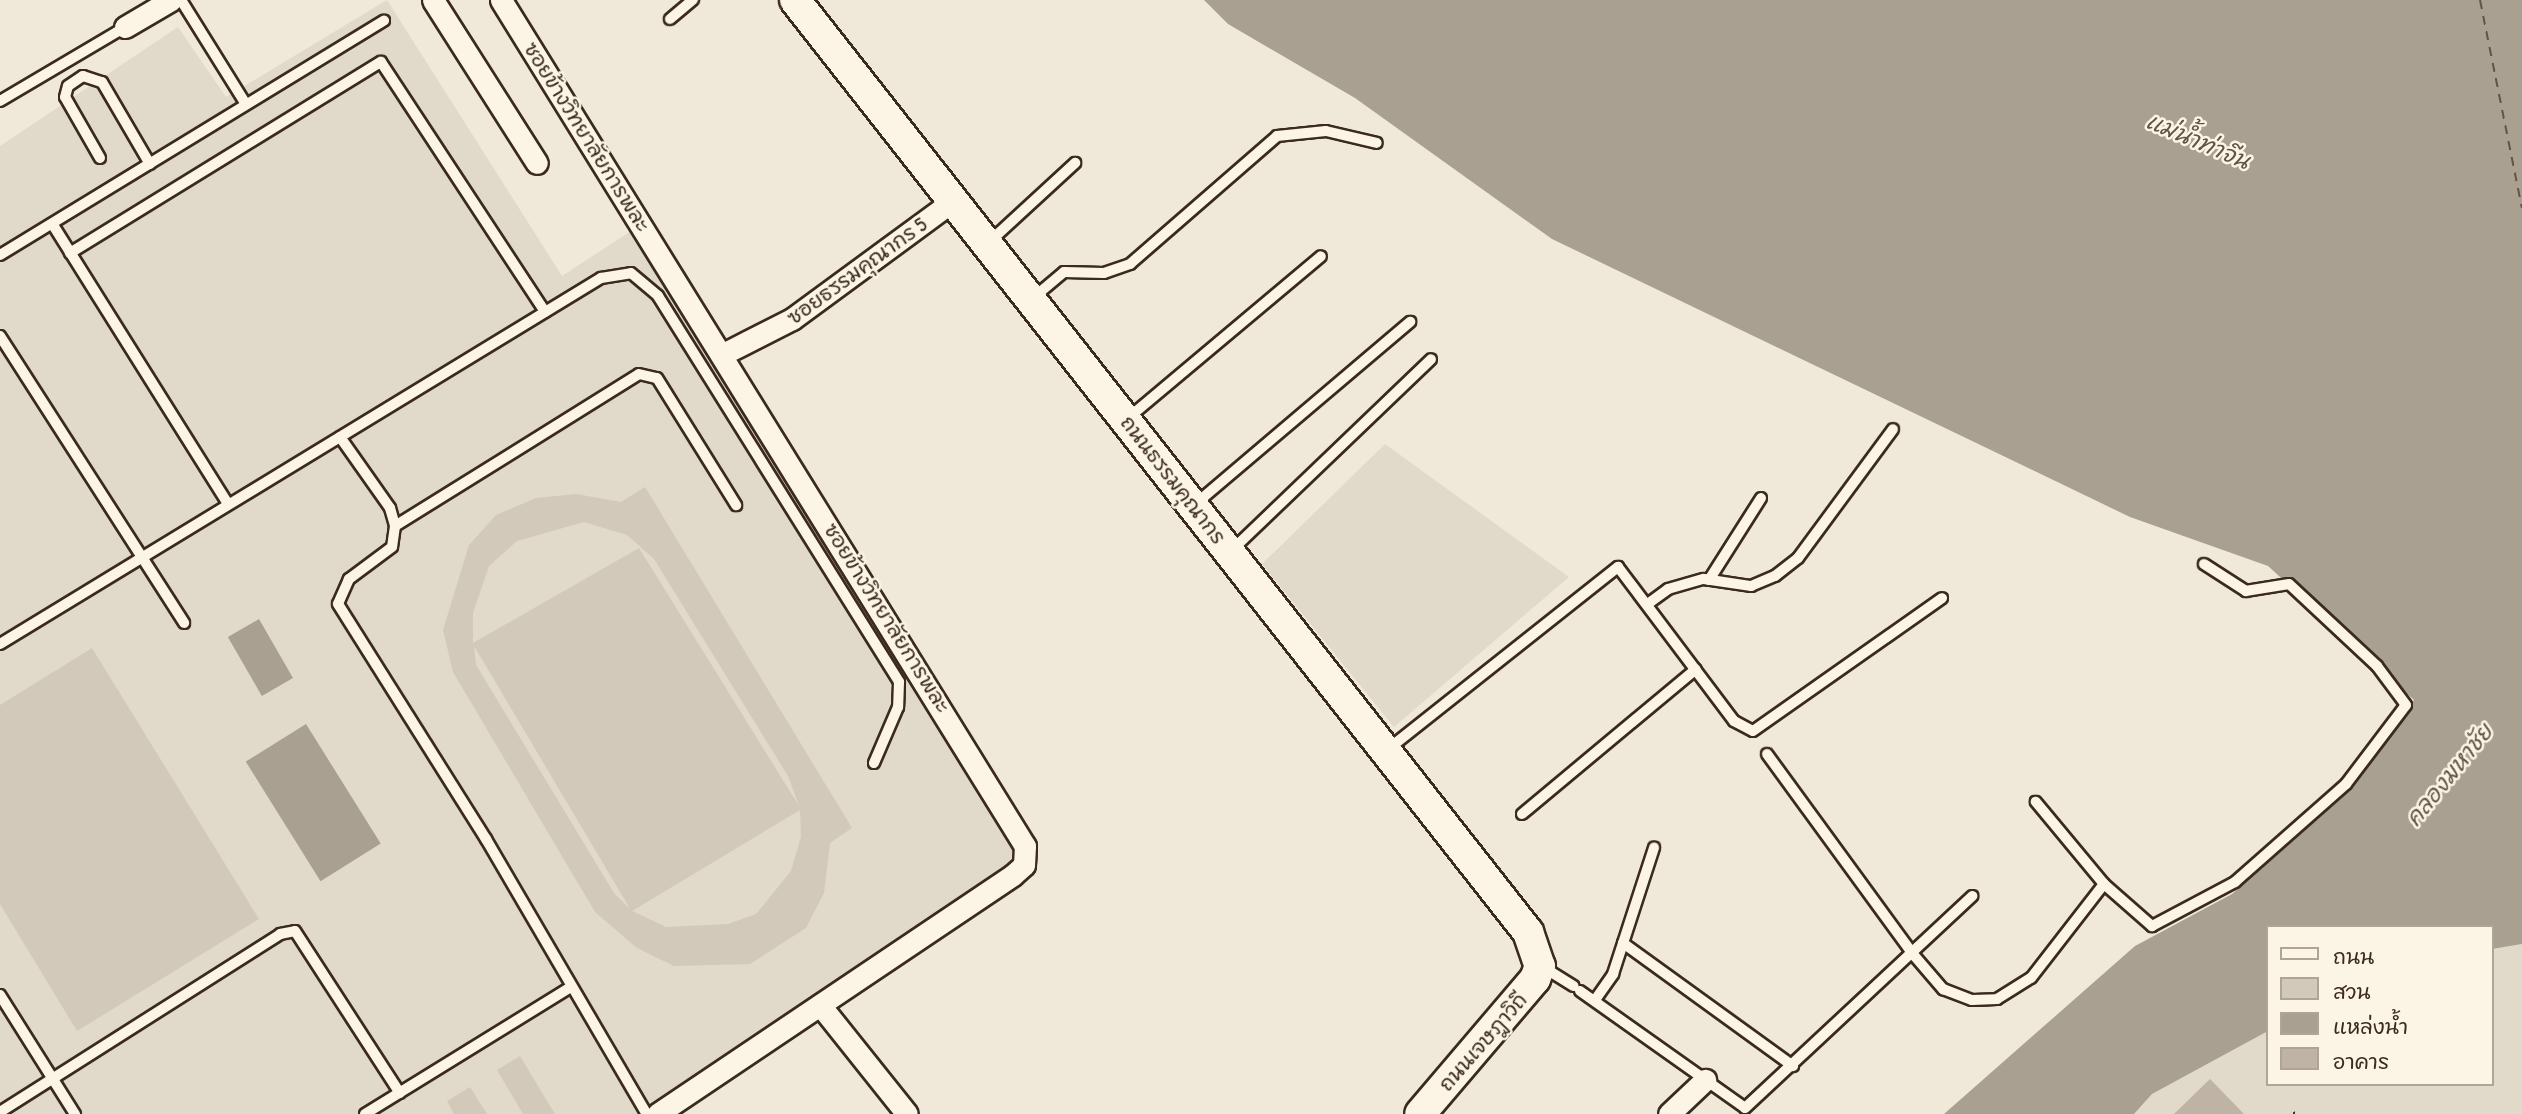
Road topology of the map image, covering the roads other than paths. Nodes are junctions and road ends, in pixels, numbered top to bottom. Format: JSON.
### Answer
{"nodes":[{"id":1,"x":171,"y":0,"type":"edge"},
{"id":2,"x":181,"y":0,"type":"edge"},
{"id":3,"x":433,"y":0,"type":"edge"},
{"id":4,"x":501,"y":0,"type":"edge"},
{"id":5,"x":693,"y":0,"type":"edge"},
{"id":6,"x":795,"y":0,"type":"edge"},
{"id":7,"x":141,"y":8,"type":"edge"},
{"id":8,"x":670,"y":19,"type":"dead end"},
{"id":9,"x":384,"y":21,"type":"dead end"},
{"id":10,"x":125,"y":27,"type":"joint"},
{"id":11,"x":0,"y":101,"type":"edge"},
{"id":12,"x":245,"y":103,"type":"junction"},
{"id":13,"x":1377,"y":143,"type":"dead end"},
{"id":14,"x":100,"y":158,"type":"dead end"},
{"id":15,"x":537,"y":163,"type":"dead end"},
{"id":16,"x":1076,"y":163,"type":"dead end"},
{"id":17,"x":150,"y":164,"type":"junction"},
{"id":18,"x":951,"y":202,"type":"junction"},
{"id":19,"x":53,"y":225,"type":"junction"},
{"id":20,"x":985,"y":245,"type":"junction"},
{"id":21,"x":70,"y":253,"type":"junction"},
{"id":22,"x":0,"y":255,"type":"edge"},
{"id":23,"x":1321,"y":257,"type":"dead end"},
{"id":24,"x":1031,"y":300,"type":"junction"},
{"id":25,"x":545,"y":312,"type":"junction"},
{"id":26,"x":1410,"y":322,"type":"dead end"},
{"id":27,"x":0,"y":336,"type":"edge"},
{"id":28,"x":723,"y":354,"type":"junction"},
{"id":29,"x":1431,"y":359,"type":"dead end"},
{"id":30,"x":1126,"y":419,"type":"junction"},
{"id":31,"x":1893,"y":429,"type":"dead end"},
{"id":32,"x":340,"y":437,"type":"junction"},
{"id":33,"x":1761,"y":498,"type":"dead end"},
{"id":34,"x":228,"y":504,"type":"junction"},
{"id":35,"x":736,"y":505,"type":"dead end"},
{"id":36,"x":1193,"y":506,"type":"junction"},
{"id":37,"x":395,"y":526,"type":"junction"},
{"id":38,"x":1230,"y":552,"type":"junction"},
{"id":39,"x":141,"y":558,"type":"junction"},
{"id":40,"x":2204,"y":564,"type":"dead end"},
{"id":41,"x":1709,"y":580,"type":"junction"},
{"id":42,"x":1942,"y":598,"type":"dead end"},
{"id":43,"x":1649,"y":603,"type":"junction"},
{"id":44,"x":184,"y":623,"type":"dead end"},
{"id":45,"x":0,"y":644,"type":"edge"},
{"id":46,"x":1696,"y":669,"type":"junction"},
{"id":47,"x":1384,"y":752,"type":"junction"},
{"id":48,"x":1767,"y":754,"type":"dead end"},
{"id":49,"x":874,"y":763,"type":"dead end"},
{"id":50,"x":2036,"y":802,"type":"dead end"},
{"id":51,"x":1522,"y":814,"type":"dead end"},
{"id":52,"x":1654,"y":848,"type":"dead end"},
{"id":53,"x":2104,"y":884,"type":"junction"},
{"id":54,"x":1972,"y":896,"type":"dead end"},
{"id":55,"x":1623,"y":943,"type":"junction"},
{"id":56,"x":1912,"y":953,"type":"junction"},
{"id":57,"x":1540,"y":966,"type":"junction"},
{"id":58,"x":569,"y":988,"type":"junction"},
{"id":59,"x":0,"y":995,"type":"edge"},
{"id":60,"x":1595,"y":1000,"type":"junction"},
{"id":61,"x":820,"y":1005,"type":"junction"},
{"id":62,"x":1793,"y":1066,"type":"junction"},
{"id":63,"x":52,"y":1077,"type":"junction"},
{"id":64,"x":1705,"y":1080,"type":"junction"},
{"id":65,"x":400,"y":1093,"type":"junction"},
{"id":66,"x":1432,"y":1109,"type":"edge"},
{"id":67,"x":0,"y":1112,"type":"edge"},
{"id":68,"x":75,"y":1114,"type":"edge"},
{"id":69,"x":365,"y":1114,"type":"edge"},
{"id":70,"x":647,"y":1114,"type":"edge"},
{"id":71,"x":657,"y":1114,"type":"edge"},
{"id":72,"x":907,"y":1114,"type":"edge"},
{"id":73,"x":1669,"y":1114,"type":"edge"}],
"edges":[{"from":1,"to":7,"type":"street"},
{"from":2,"to":12,"type":"lane"},
{"from":3,"to":15,"type":"street"},
{"from":4,"to":28,"type":"street","name":"ซอยข้างวิทยาลัยการพละ"},
{"from":5,"to":8,"type":"lane"},
{"from":6,"to":18,"type":"street","name":"ถนนธรรมคุณากร"},
{"from":7,"to":10,"type":"street"},
{"from":9,"to":12,"type":"lane"},
{"from":10,"to":11,"type":"lane"},
{"from":12,"to":17,"type":"lane"},
{"from":13,"to":24,"type":"lane"},
{"from":14,"to":17,"type":"lane"},
{"from":16,"to":20,"type":"lane"},
{"from":17,"to":19,"type":"lane"},
{"from":18,"to":20,"type":"street","name":"ถนนธรรมคุณากร"},
{"from":18,"to":28,"type":"street","name":"ซอยธรรมคุณากร 5"},
{"from":19,"to":21,"type":"lane"},
{"from":19,"to":22,"type":"lane"},
{"from":20,"to":24,"type":"street","name":"ถนนธรรมคุณากร"},
{"from":21,"to":25,"type":"lane"},
{"from":21,"to":34,"type":"lane"},
{"from":23,"to":30,"type":"lane"},
{"from":24,"to":30,"type":"street","name":"ถนนธรรมคุณากร"},
{"from":25,"to":32,"type":"lane"},
{"from":25,"to":49,"type":"lane"},
{"from":26,"to":36,"type":"lane"},
{"from":27,"to":39,"type":"lane"},
{"from":28,"to":61,"type":"street","name":"ซอยข้างวิทยาลัยการพละ"},
{"from":29,"to":38,"type":"lane"},
{"from":30,"to":36,"type":"street","name":"ถนนธรรมคุณากร"},
{"from":31,"to":41,"type":"lane"},
{"from":32,"to":34,"type":"lane"},
{"from":32,"to":37,"type":"lane"},
{"from":33,"to":41,"type":"lane"},
{"from":34,"to":39,"type":"lane"},
{"from":35,"to":37,"type":"lane"},
{"from":36,"to":38,"type":"street","name":"ถนนธรรมคุณากร"},
{"from":37,"to":58,"type":"lane"},
{"from":38,"to":47,"type":"street","name":"ถนนธรรมคุณากร"},
{"from":39,"to":44,"type":"lane"},
{"from":39,"to":45,"type":"lane"},
{"from":40,"to":53,"type":"lane"},
{"from":41,"to":43,"type":"lane"},
{"from":42,"to":46,"type":"lane"},
{"from":43,"to":46,"type":"lane"},
{"from":43,"to":47,"type":"lane"},
{"from":46,"to":51,"type":"lane"},
{"from":47,"to":57,"type":"street","name":"ถนนธรรมคุณากร"},
{"from":48,"to":56,"type":"lane"},
{"from":50,"to":53,"type":"lane"},
{"from":52,"to":55,"type":"lane"},
{"from":53,"to":56,"type":"lane"},
{"from":54,"to":56,"type":"lane"},
{"from":55,"to":60,"type":"lane"},
{"from":55,"to":62,"type":"lane"},
{"from":56,"to":62,"type":"lane"},
{"from":57,"to":60,"type":"lane"},
{"from":57,"to":66,"type":"street","name":"ถนนเจษฎาวิถี"},
{"from":58,"to":65,"type":"lane"},
{"from":58,"to":70,"type":"lane"},
{"from":59,"to":63,"type":"lane"},
{"from":60,"to":64,"type":"lane"},
{"from":61,"to":71,"type":"street","name":"ซอยข้างวิทยาลัยการพละ"},
{"from":61,"to":72,"type":"street"},
{"from":62,"to":64,"type":"lane"},
{"from":63,"to":65,"type":"lane"},
{"from":63,"to":67,"type":"lane"},
{"from":63,"to":68,"type":"lane"},
{"from":64,"to":73,"type":"street"},
{"from":65,"to":69,"type":"lane"}]}
